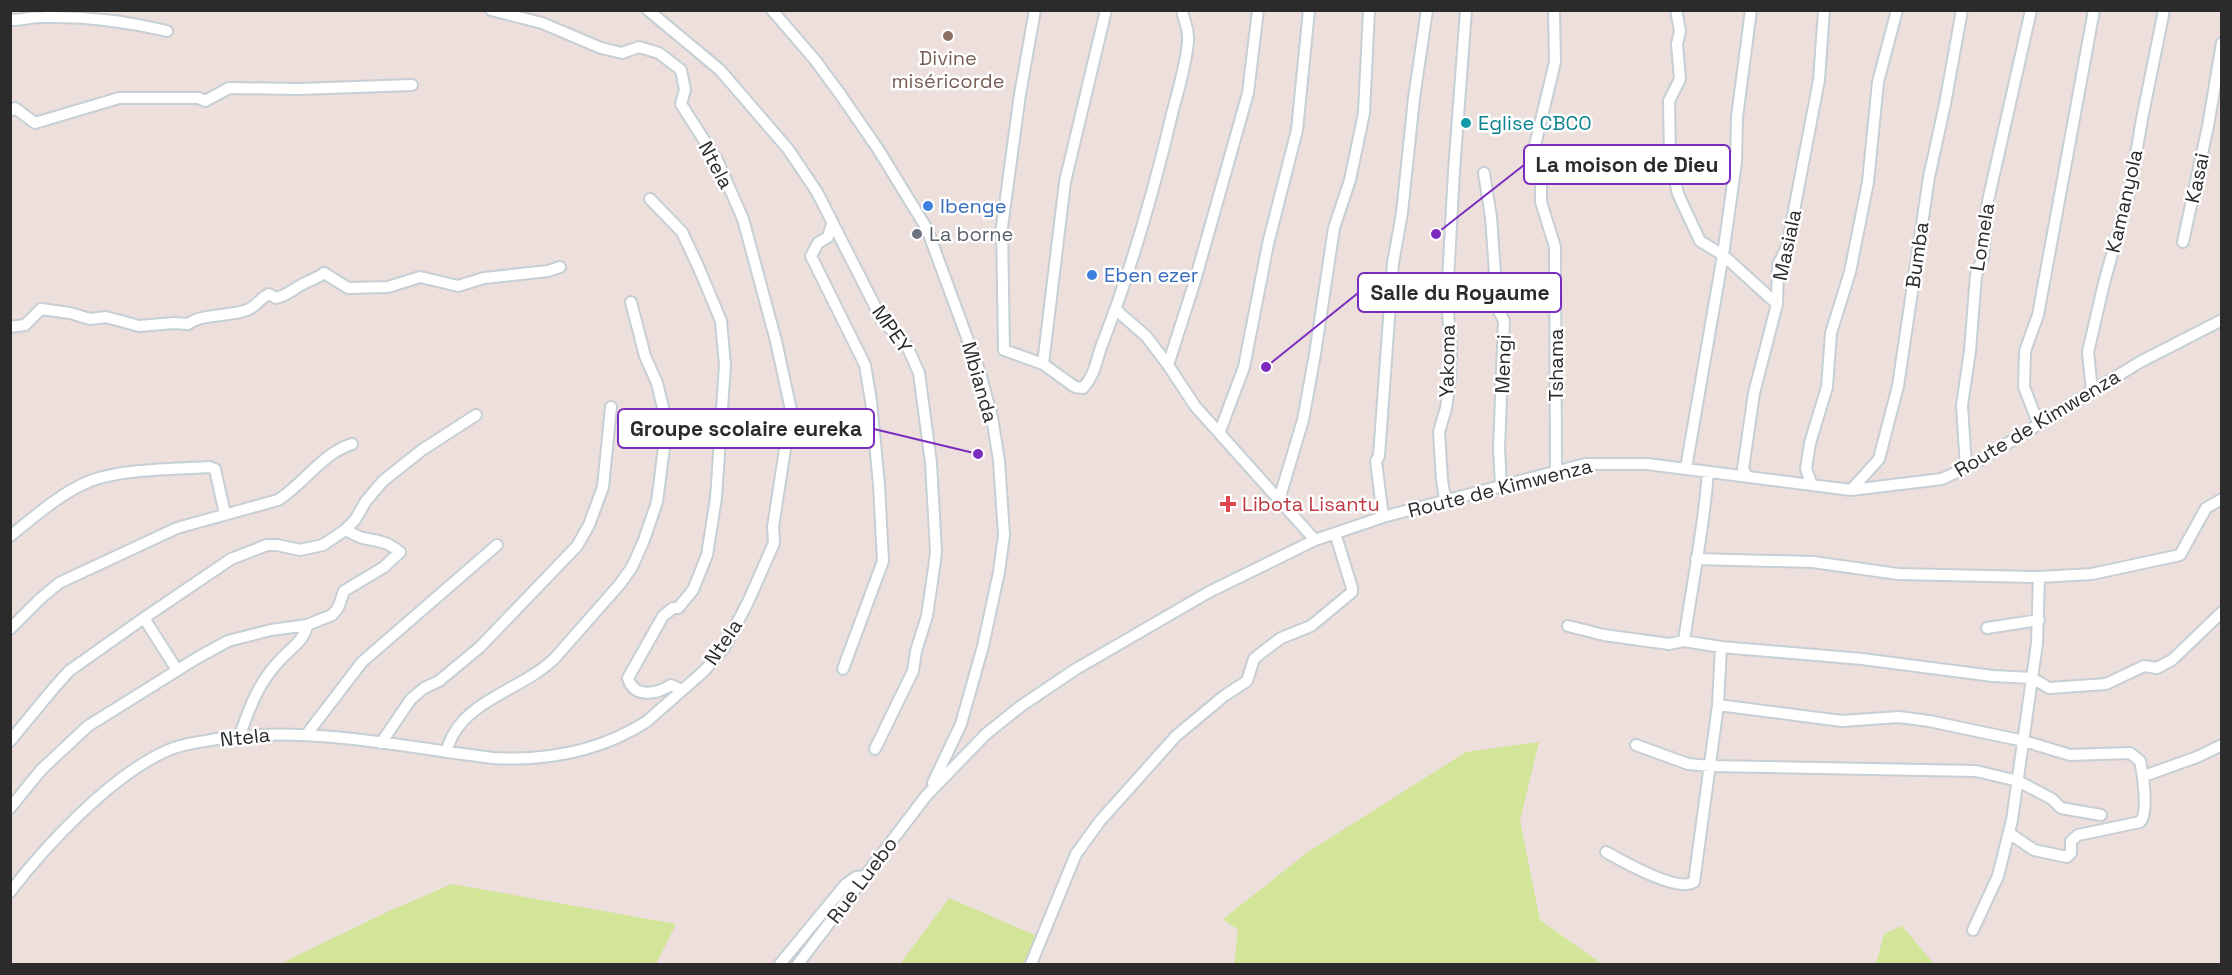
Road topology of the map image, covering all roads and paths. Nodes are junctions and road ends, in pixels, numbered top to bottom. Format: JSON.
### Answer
{"nodes":[{"id":1,"x":491,"y":10,"type":"edge"},
{"id":2,"x":648,"y":10,"type":"edge"},
{"id":3,"x":772,"y":10,"type":"edge"},
{"id":4,"x":1035,"y":10,"type":"edge"},
{"id":5,"x":1106,"y":10,"type":"edge"},
{"id":6,"x":1182,"y":10,"type":"edge"},
{"id":7,"x":1258,"y":10,"type":"edge"},
{"id":8,"x":1309,"y":10,"type":"edge"},
{"id":9,"x":1369,"y":10,"type":"edge"},
{"id":10,"x":1427,"y":10,"type":"edge"},
{"id":11,"x":1466,"y":10,"type":"edge"},
{"id":12,"x":1554,"y":10,"type":"edge"},
{"id":13,"x":1676,"y":10,"type":"edge"},
{"id":14,"x":1751,"y":10,"type":"edge"},
{"id":15,"x":1824,"y":10,"type":"edge"},
{"id":16,"x":1897,"y":10,"type":"edge"},
{"id":17,"x":1962,"y":10,"type":"edge"},
{"id":18,"x":2031,"y":10,"type":"edge"},
{"id":19,"x":2094,"y":10,"type":"edge"},
{"id":20,"x":2164,"y":10,"type":"edge"},
{"id":21,"x":10,"y":20,"type":"edge"},
{"id":22,"x":167,"y":31,"type":"dead end"},
{"id":23,"x":2222,"y":43,"type":"edge"},
{"id":24,"x":412,"y":85,"type":"dead end"},
{"id":25,"x":10,"y":111,"type":"edge"},
{"id":26,"x":1484,"y":172,"type":"dead end"},
{"id":27,"x":650,"y":199,"type":"dead end"},
{"id":28,"x":832,"y":224,"type":"junction"},
{"id":29,"x":2183,"y":242,"type":"dead end"},
{"id":30,"x":1723,"y":255,"type":"junction"},
{"id":31,"x":560,"y":267,"type":"dead end"},
{"id":32,"x":632,"y":302,"type":"dead end"},
{"id":33,"x":1777,"y":304,"type":"junction"},
{"id":34,"x":1116,"y":310,"type":"junction"},
{"id":35,"x":2222,"y":320,"type":"edge"},
{"id":36,"x":10,"y":327,"type":"edge"},
{"id":37,"x":1043,"y":364,"type":"junction"},
{"id":38,"x":1168,"y":364,"type":"junction"},
{"id":39,"x":2091,"y":392,"type":"junction"},
{"id":40,"x":611,"y":407,"type":"dead end"},
{"id":41,"x":476,"y":415,"type":"dead end"},
{"id":42,"x":2038,"y":423,"type":"junction"},
{"id":43,"x":1220,"y":431,"type":"junction"},
{"id":44,"x":352,"y":444,"type":"dead end"},
{"id":45,"x":1686,"y":468,"type":"junction"},
{"id":46,"x":1966,"y":468,"type":"junction"},
{"id":47,"x":1556,"y":471,"type":"junction"},
{"id":48,"x":1708,"y":472,"type":"junction"},
{"id":49,"x":1747,"y":477,"type":"junction"},
{"id":50,"x":1812,"y":485,"type":"junction"},
{"id":51,"x":1501,"y":486,"type":"junction"},
{"id":52,"x":1851,"y":490,"type":"junction"},
{"id":53,"x":1445,"y":499,"type":"junction"},
{"id":54,"x":2222,"y":499,"type":"edge"},
{"id":55,"x":1279,"y":500,"type":"junction"},
{"id":56,"x":225,"y":514,"type":"junction"},
{"id":57,"x":1383,"y":517,"type":"junction"},
{"id":58,"x":345,"y":530,"type":"junction"},
{"id":59,"x":1335,"y":533,"type":"junction"},
{"id":60,"x":10,"y":536,"type":"edge"},
{"id":61,"x":1315,"y":540,"type":"junction"},
{"id":62,"x":497,"y":545,"type":"dead end"},
{"id":63,"x":1696,"y":559,"type":"junction"},
{"id":64,"x":2039,"y":577,"type":"junction"},
{"id":65,"x":2222,"y":612,"type":"edge"},
{"id":66,"x":144,"y":618,"type":"junction"},
{"id":67,"x":2039,"y":620,"type":"junction"},
{"id":68,"x":307,"y":626,"type":"junction"},
{"id":69,"x":1568,"y":626,"type":"dead end"},
{"id":70,"x":1987,"y":628,"type":"dead end"},
{"id":71,"x":10,"y":630,"type":"edge"},
{"id":72,"x":1684,"y":641,"type":"junction"},
{"id":73,"x":1721,"y":647,"type":"junction"},
{"id":74,"x":843,"y":669,"type":"dead end"},
{"id":75,"x":177,"y":670,"type":"junction"},
{"id":76,"x":2032,"y":678,"type":"junction"},
{"id":77,"x":682,"y":690,"type":"junction"},
{"id":78,"x":1718,"y":705,"type":"junction"},
{"id":79,"x":307,"y":734,"type":"junction"},
{"id":80,"x":240,"y":735,"type":"junction"},
{"id":81,"x":10,"y":741,"type":"edge"},
{"id":82,"x":2024,"y":741,"type":"junction"},
{"id":83,"x":381,"y":743,"type":"junction"},
{"id":84,"x":1636,"y":745,"type":"dead end"},
{"id":85,"x":2222,"y":745,"type":"edge"},
{"id":86,"x":875,"y":749,"type":"dead end"},
{"id":87,"x":446,"y":752,"type":"junction"},
{"id":88,"x":1711,"y":766,"type":"junction"},
{"id":89,"x":2144,"y":776,"type":"junction"},
{"id":90,"x":2018,"y":781,"type":"junction"},
{"id":91,"x":926,"y":796,"type":"junction"},
{"id":92,"x":12,"y":804,"type":"edge"},
{"id":93,"x":2101,"y":815,"type":"dead end"},
{"id":94,"x":2009,"y":833,"type":"junction"},
{"id":95,"x":1606,"y":852,"type":"dead end"},
{"id":96,"x":867,"y":876,"type":"junction"},
{"id":97,"x":10,"y":892,"type":"edge"},
{"id":98,"x":1973,"y":930,"type":"dead end"},
{"id":99,"x":780,"y":964,"type":"edge"},
{"id":100,"x":798,"y":964,"type":"edge"},
{"id":101,"x":1031,"y":964,"type":"edge"}],
"edges":[{"from":1,"to":77,"type":"street","name":"Ntela"},
{"from":2,"to":28,"type":"street","name":"MPEY"},
{"from":3,"to":91,"type":"street","name":"Mbianda"},
{"from":4,"to":37,"type":"street"},
{"from":5,"to":37,"type":"street"},
{"from":6,"to":34,"type":"street"},
{"from":7,"to":38,"type":"street"},
{"from":8,"to":43,"type":"street"},
{"from":9,"to":55,"type":"street"},
{"from":10,"to":57,"type":"street"},
{"from":11,"to":53,"type":"street","name":"Yakoma"},
{"from":12,"to":47,"type":"street","name":"Tshama"},
{"from":13,"to":30,"type":"street"},
{"from":14,"to":30,"type":"street"},
{"from":15,"to":33,"type":"street","name":"Masiala"},
{"from":16,"to":50,"type":"street"},
{"from":17,"to":52,"type":"street","name":"Bumba"},
{"from":18,"to":46,"type":"street","name":"Lomela"},
{"from":19,"to":42,"type":"street"},
{"from":20,"to":39,"type":"street","name":"Kamanyola"},
{"from":21,"to":22,"type":"street"},
{"from":23,"to":29,"type":"street","name":"Kasai"},
{"from":24,"to":25,"type":"street"},
{"from":26,"to":51,"type":"street","name":"Mengi"},
{"from":27,"to":77,"type":"street"},
{"from":28,"to":74,"type":"street"},
{"from":28,"to":86,"type":"street","name":"MPEY"},
{"from":30,"to":33,"type":"street"},
{"from":30,"to":45,"type":"street"},
{"from":31,"to":36,"type":"street"},
{"from":32,"to":87,"type":"street"},
{"from":33,"to":49,"type":"street","name":"Masiala"},
{"from":34,"to":37,"type":"street"},
{"from":34,"to":38,"type":"street"},
{"from":35,"to":39,"type":"street","name":"Route de Kimwenza"},
{"from":38,"to":43,"type":"street"},
{"from":39,"to":42,"type":"street","name":"Route de Kimwenza"},
{"from":40,"to":83,"type":"street"},
{"from":41,"to":58,"type":"street"},
{"from":42,"to":46,"type":"street","name":"Route de Kimwenza"},
{"from":43,"to":55,"type":"street"},
{"from":44,"to":56,"type":"street"},
{"from":45,"to":47,"type":"street","name":"Route de Kimwenza"},
{"from":45,"to":48,"type":"street","name":"Route de Kimwenza"},
{"from":46,"to":52,"type":"street","name":"Route de Kimwenza"},
{"from":47,"to":51,"type":"street","name":"Route de Kimwenza"},
{"from":48,"to":49,"type":"street","name":"Route de Kimwenza"},
{"from":48,"to":63,"type":"street"},
{"from":49,"to":50,"type":"street","name":"Route de Kimwenza"},
{"from":50,"to":52,"type":"street","name":"Route de Kimwenza"},
{"from":51,"to":53,"type":"street","name":"Route de Kimwenza"},
{"from":53,"to":57,"type":"street","name":"Route de Kimwenza"},
{"from":54,"to":64,"type":"street"},
{"from":55,"to":61,"type":"street"},
{"from":56,"to":60,"type":"street"},
{"from":56,"to":71,"type":"street"},
{"from":57,"to":59,"type":"street","name":"Route de Kimwenza"},
{"from":58,"to":66,"type":"street"},
{"from":58,"to":68,"type":"street"},
{"from":59,"to":61,"type":"street","name":"Route de Kimwenza"},
{"from":59,"to":101,"type":"street"},
{"from":61,"to":91,"type":"street","name":"Route de Kimwenza"},
{"from":62,"to":79,"type":"street"},
{"from":63,"to":64,"type":"street"},
{"from":63,"to":72,"type":"street"},
{"from":64,"to":67,"type":"street"},
{"from":65,"to":76,"type":"street"},
{"from":66,"to":75,"type":"street"},
{"from":66,"to":81,"type":"street"},
{"from":67,"to":70,"type":"street"},
{"from":67,"to":76,"type":"street"},
{"from":68,"to":75,"type":"street"},
{"from":68,"to":80,"type":"street"},
{"from":69,"to":72,"type":"street"},
{"from":72,"to":73,"type":"street"},
{"from":73,"to":76,"type":"street"},
{"from":73,"to":78,"type":"street"},
{"from":75,"to":92,"type":"street"},
{"from":76,"to":82,"type":"street"},
{"from":77,"to":87,"type":"street","name":"Ntela"},
{"from":78,"to":82,"type":"street"},
{"from":78,"to":88,"type":"street"},
{"from":79,"to":80,"type":"street","name":"Ntela"},
{"from":79,"to":83,"type":"street","name":"Ntela"},
{"from":80,"to":97,"type":"street","name":"Ntela"},
{"from":82,"to":89,"type":"street"},
{"from":82,"to":90,"type":"street"},
{"from":83,"to":87,"type":"street","name":"Ntela"},
{"from":84,"to":88,"type":"street"},
{"from":85,"to":89,"type":"street"},
{"from":88,"to":90,"type":"street"},
{"from":88,"to":95,"type":"street"},
{"from":89,"to":94,"type":"street"},
{"from":90,"to":93,"type":"street"},
{"from":90,"to":94,"type":"street"},
{"from":91,"to":96,"type":"street","name":"Rue Luebo"},
{"from":94,"to":98,"type":"street"},
{"from":96,"to":99,"type":"street"},
{"from":96,"to":100,"type":"street","name":"Rue Luebo"}]}
